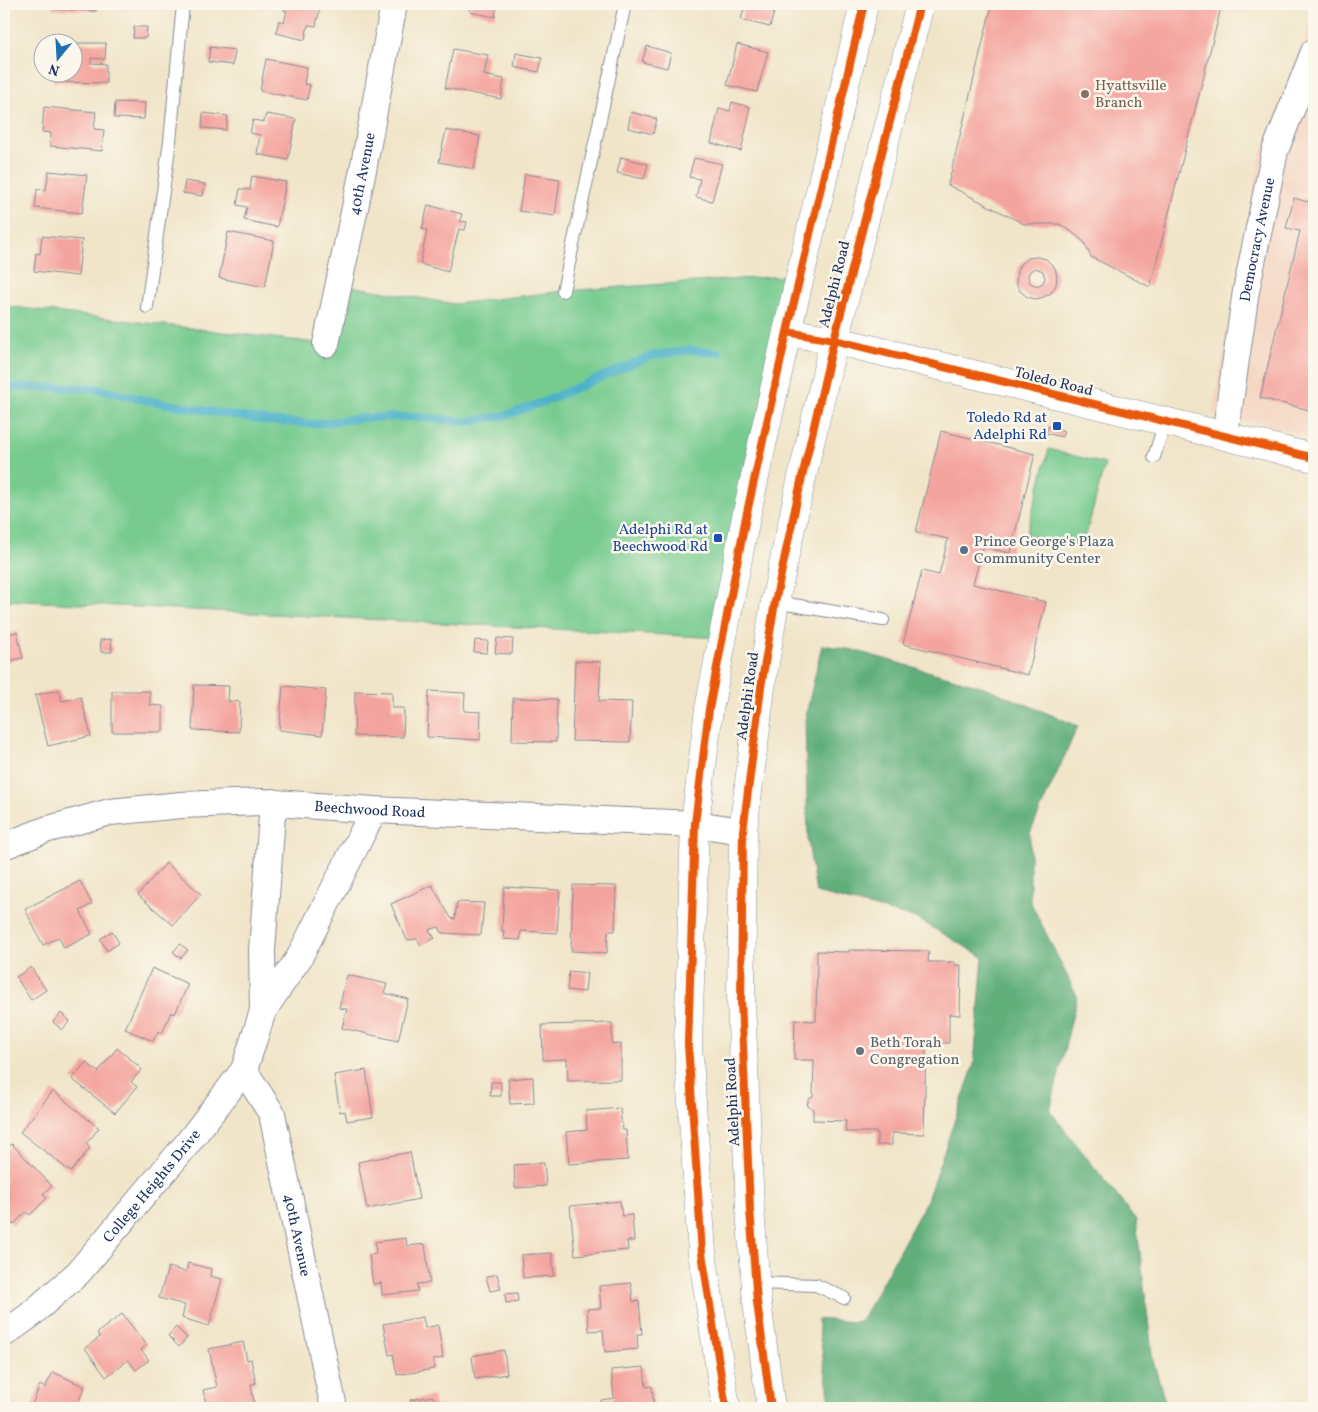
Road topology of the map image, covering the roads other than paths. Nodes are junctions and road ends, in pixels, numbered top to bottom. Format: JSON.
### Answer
{"nodes":[{"id":1,"x":183,"y":4,"type":"edge"},
{"id":2,"x":394,"y":4,"type":"edge"},
{"id":3,"x":625,"y":4,"type":"edge"},
{"id":4,"x":864,"y":4,"type":"edge"},
{"id":5,"x":920,"y":4,"type":"edge"},
{"id":6,"x":1314,"y":52,"type":"edge"},
{"id":7,"x":563,"y":291,"type":"dead end"},
{"id":8,"x":147,"y":306,"type":"dead end"},
{"id":9,"x":787,"y":332,"type":"junction"},
{"id":10,"x":834,"y":340,"type":"junction"},
{"id":11,"x":326,"y":344,"type":"dead end"},
{"id":12,"x":1165,"y":422,"type":"junction"},
{"id":13,"x":1225,"y":435,"type":"junction"},
{"id":14,"x":1154,"y":457,"type":"dead end"},
{"id":15,"x":1314,"y":458,"type":"edge"},
{"id":16,"x":776,"y":602,"type":"junction"},
{"id":17,"x":883,"y":620,"type":"dead end"},
{"id":18,"x":273,"y":802,"type":"junction"},
{"id":19,"x":374,"y":810,"type":"junction"},
{"id":20,"x":695,"y":824,"type":"junction"},
{"id":21,"x":743,"y":831,"type":"junction"},
{"id":22,"x":4,"y":846,"type":"edge"},
{"id":23,"x":262,"y":1011,"type":"junction"},
{"id":24,"x":244,"y":1070,"type":"junction"},
{"id":25,"x":755,"y":1283,"type":"junction"},
{"id":26,"x":844,"y":1298,"type":"dead end"},
{"id":27,"x":4,"y":1334,"type":"edge"},
{"id":28,"x":334,"y":1408,"type":"edge"},
{"id":29,"x":726,"y":1408,"type":"edge"},
{"id":30,"x":771,"y":1408,"type":"edge"}],
"edges":[{"from":1,"to":8,"type":"lane"},
{"from":2,"to":11,"type":"street","name":"40th Avenue"},
{"from":3,"to":7,"type":"lane"},
{"from":4,"to":9,"type":"main road"},
{"from":5,"to":10,"type":"main road","name":"Adelphi Road"},
{"from":6,"to":13,"type":"street","name":"Democracy Avenue"},
{"from":9,"to":10,"type":"main road","name":"Toledo Road"},
{"from":9,"to":20,"type":"main road"},
{"from":10,"to":12,"type":"main road","name":"Toledo Road"},
{"from":10,"to":16,"type":"main road","name":"Adelphi Road"},
{"from":12,"to":13,"type":"main road","name":"Toledo Road"},
{"from":12,"to":14,"type":"lane"},
{"from":13,"to":15,"type":"main road","name":"Toledo Road"},
{"from":16,"to":17,"type":"lane"},
{"from":16,"to":21,"type":"main road","name":"Adelphi Road"},
{"from":18,"to":19,"type":"street","name":"Beechwood Road"},
{"from":18,"to":22,"type":"street","name":"Beechwood Road"},
{"from":18,"to":23,"type":"street","name":"College Heights Drive"},
{"from":19,"to":20,"type":"street","name":"Beechwood Road"},
{"from":19,"to":23,"type":"street","name":"College Heights Drive"},
{"from":20,"to":21,"type":"street","name":"Beechwood Road"},
{"from":20,"to":29,"type":"main road"},
{"from":21,"to":25,"type":"main road","name":"Adelphi Road"},
{"from":23,"to":24,"type":"street","name":"College Heights Drive"},
{"from":24,"to":27,"type":"street","name":"College Heights Drive"},
{"from":24,"to":28,"type":"street","name":"40th Avenue"},
{"from":25,"to":26,"type":"lane"},
{"from":25,"to":30,"type":"main road","name":"Adelphi Road"}]}
